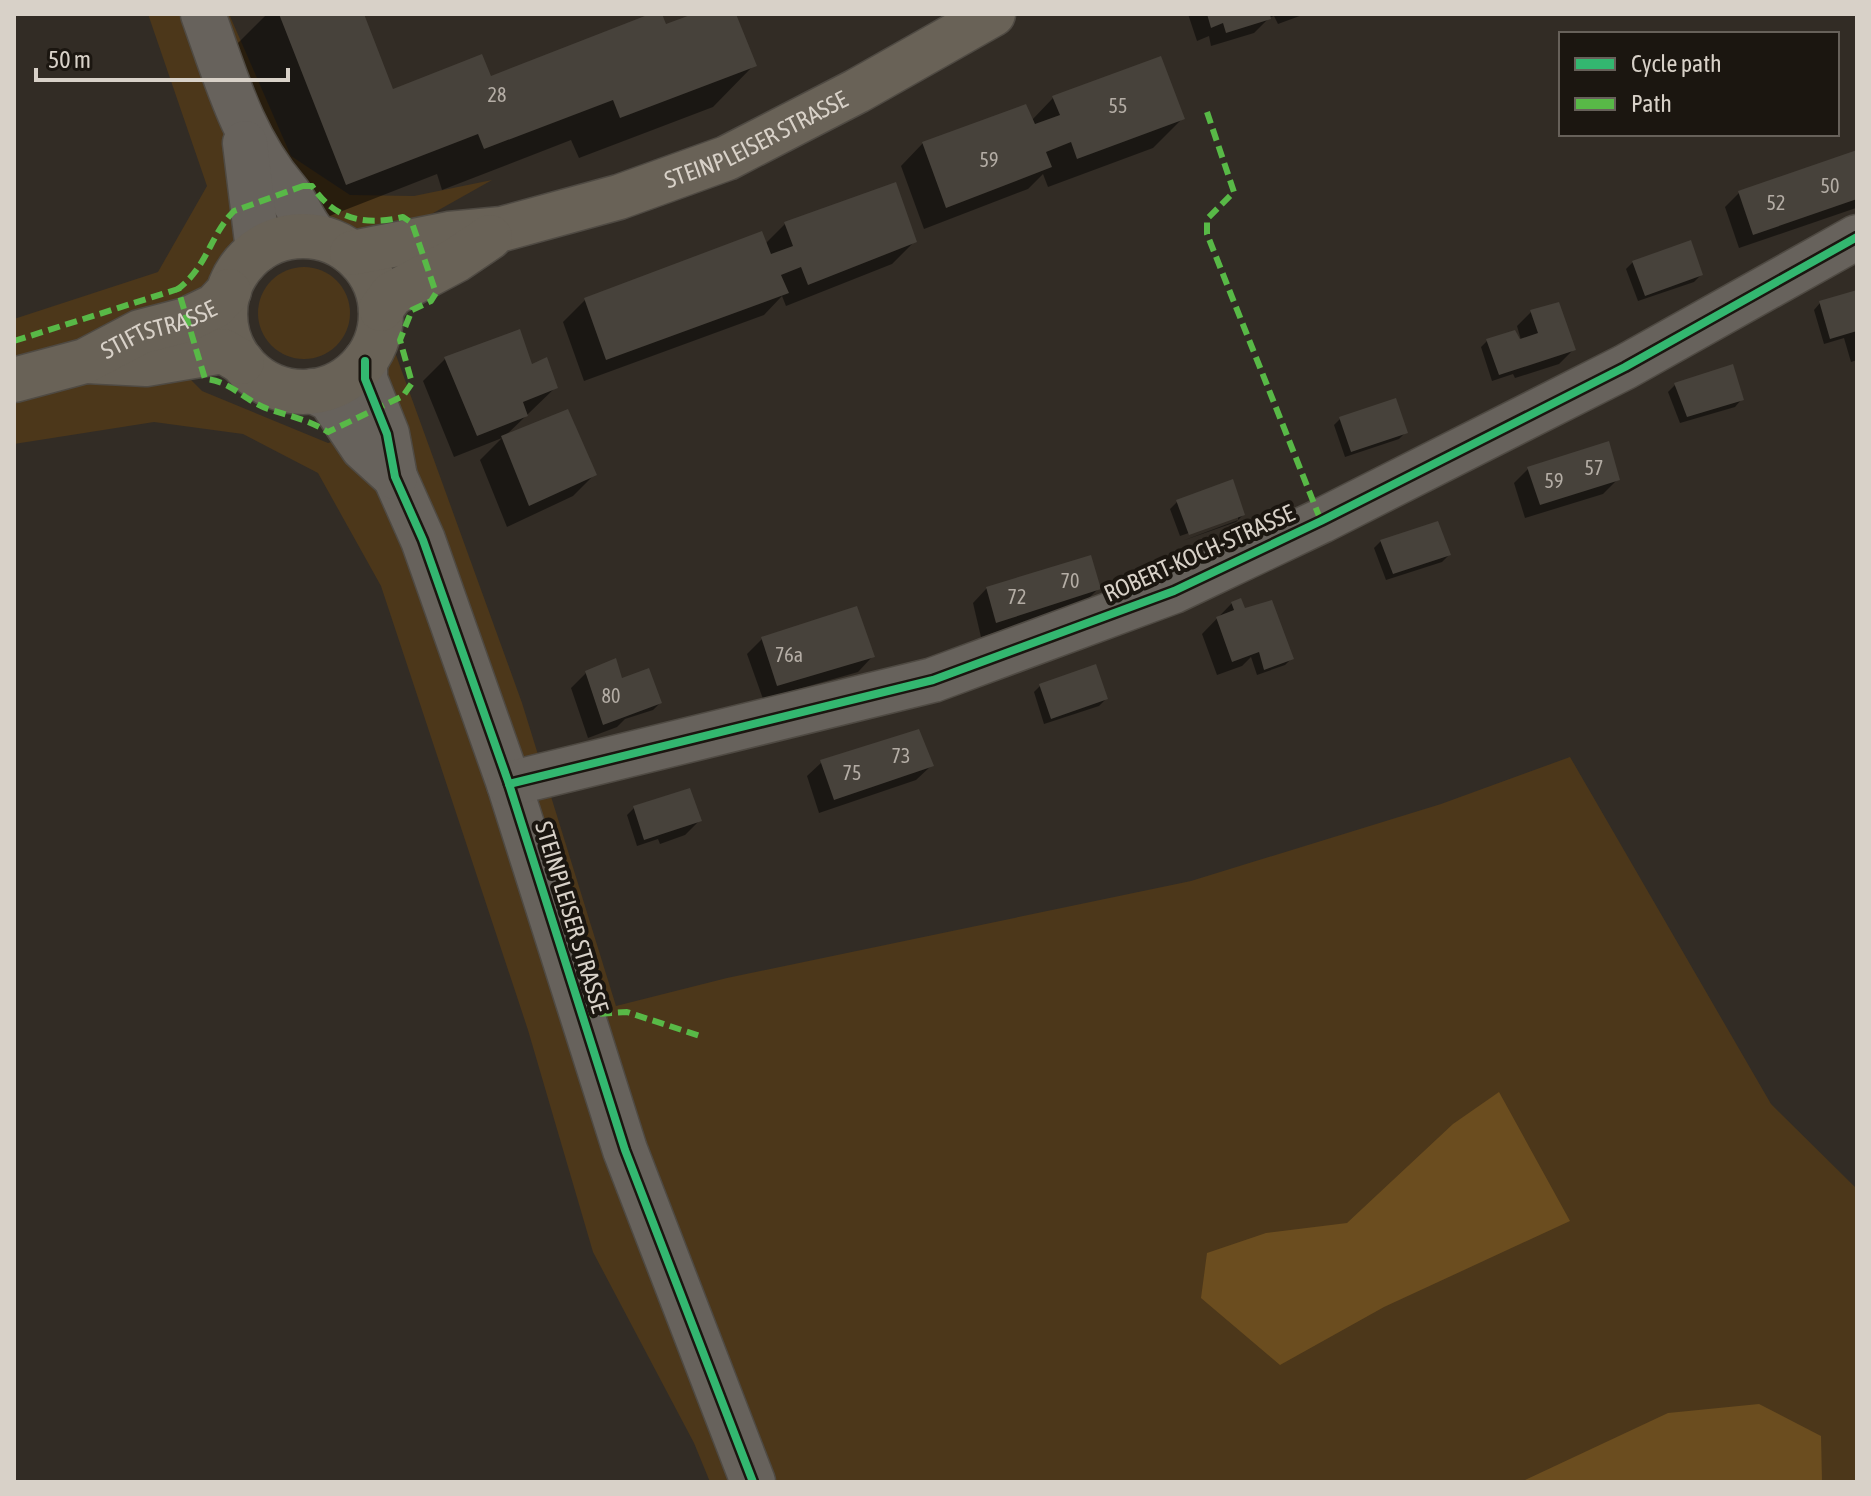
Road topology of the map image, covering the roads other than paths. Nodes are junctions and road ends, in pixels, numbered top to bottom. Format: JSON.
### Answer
{"nodes":[{"id":1,"x":203,"y":14,"type":"edge"},
{"id":2,"x":993,"y":14,"type":"edge"},
{"id":3,"x":242,"y":125,"type":"junction"},
{"id":4,"x":502,"y":229,"type":"junction"},
{"id":5,"x":1857,"y":237,"type":"edge"},
{"id":6,"x":334,"y":244,"type":"junction"},
{"id":7,"x":258,"y":250,"type":"junction"},
{"id":8,"x":229,"y":291,"type":"junction"},
{"id":9,"x":381,"y":309,"type":"junction"},
{"id":10,"x":85,"y":361,"type":"junction"},
{"id":11,"x":365,"y":361,"type":"junction"},
{"id":12,"x":242,"y":362,"type":"junction"},
{"id":13,"x":14,"y":380,"type":"edge"},
{"id":14,"x":313,"y":391,"type":"junction"},
{"id":15,"x":395,"y":477,"type":"junction"},
{"id":16,"x":509,"y":784,"type":"junction"},
{"id":17,"x":753,"y":1482,"type":"edge"}],
"edges":[{"from":1,"to":3,"type":"street"},
{"from":2,"to":4,"type":"main road","name":"STEINPLEISER STRASSE"},
{"from":3,"to":6,"type":"street"},
{"from":3,"to":7,"type":"street"},
{"from":4,"to":6,"type":"main road","name":"STEINPLEISER STRASSE"},
{"from":4,"to":9,"type":"main road","name":"STEINPLEISER STRASSE"},
{"from":5,"to":16,"type":"street","name":"ROBERT-KOCH-STRASSE"},
{"from":6,"to":7,"type":"main road"},
{"from":6,"to":9,"type":"main road"},
{"from":7,"to":8,"type":"main road"},
{"from":8,"to":10,"type":"main road","name":"STIFTSTRASSE"},
{"from":8,"to":12,"type":"main road"},
{"from":9,"to":11,"type":"main road"},
{"from":10,"to":12,"type":"main road","name":"STIFTSTRASSE"},
{"from":10,"to":13,"type":"main road","name":"STIFTSTRASSE"},
{"from":11,"to":14,"type":"main road"},
{"from":11,"to":15,"type":"street","name":"STEINPLEISER STRASSE"},
{"from":12,"to":14,"type":"main road"},
{"from":14,"to":15,"type":"street","name":"STEINPLEISER STRASSE"},
{"from":15,"to":16,"type":"street","name":"STEINPLEISER STRASSE"},
{"from":16,"to":17,"type":"street","name":"STEINPLEISER STRASSE"}]}
